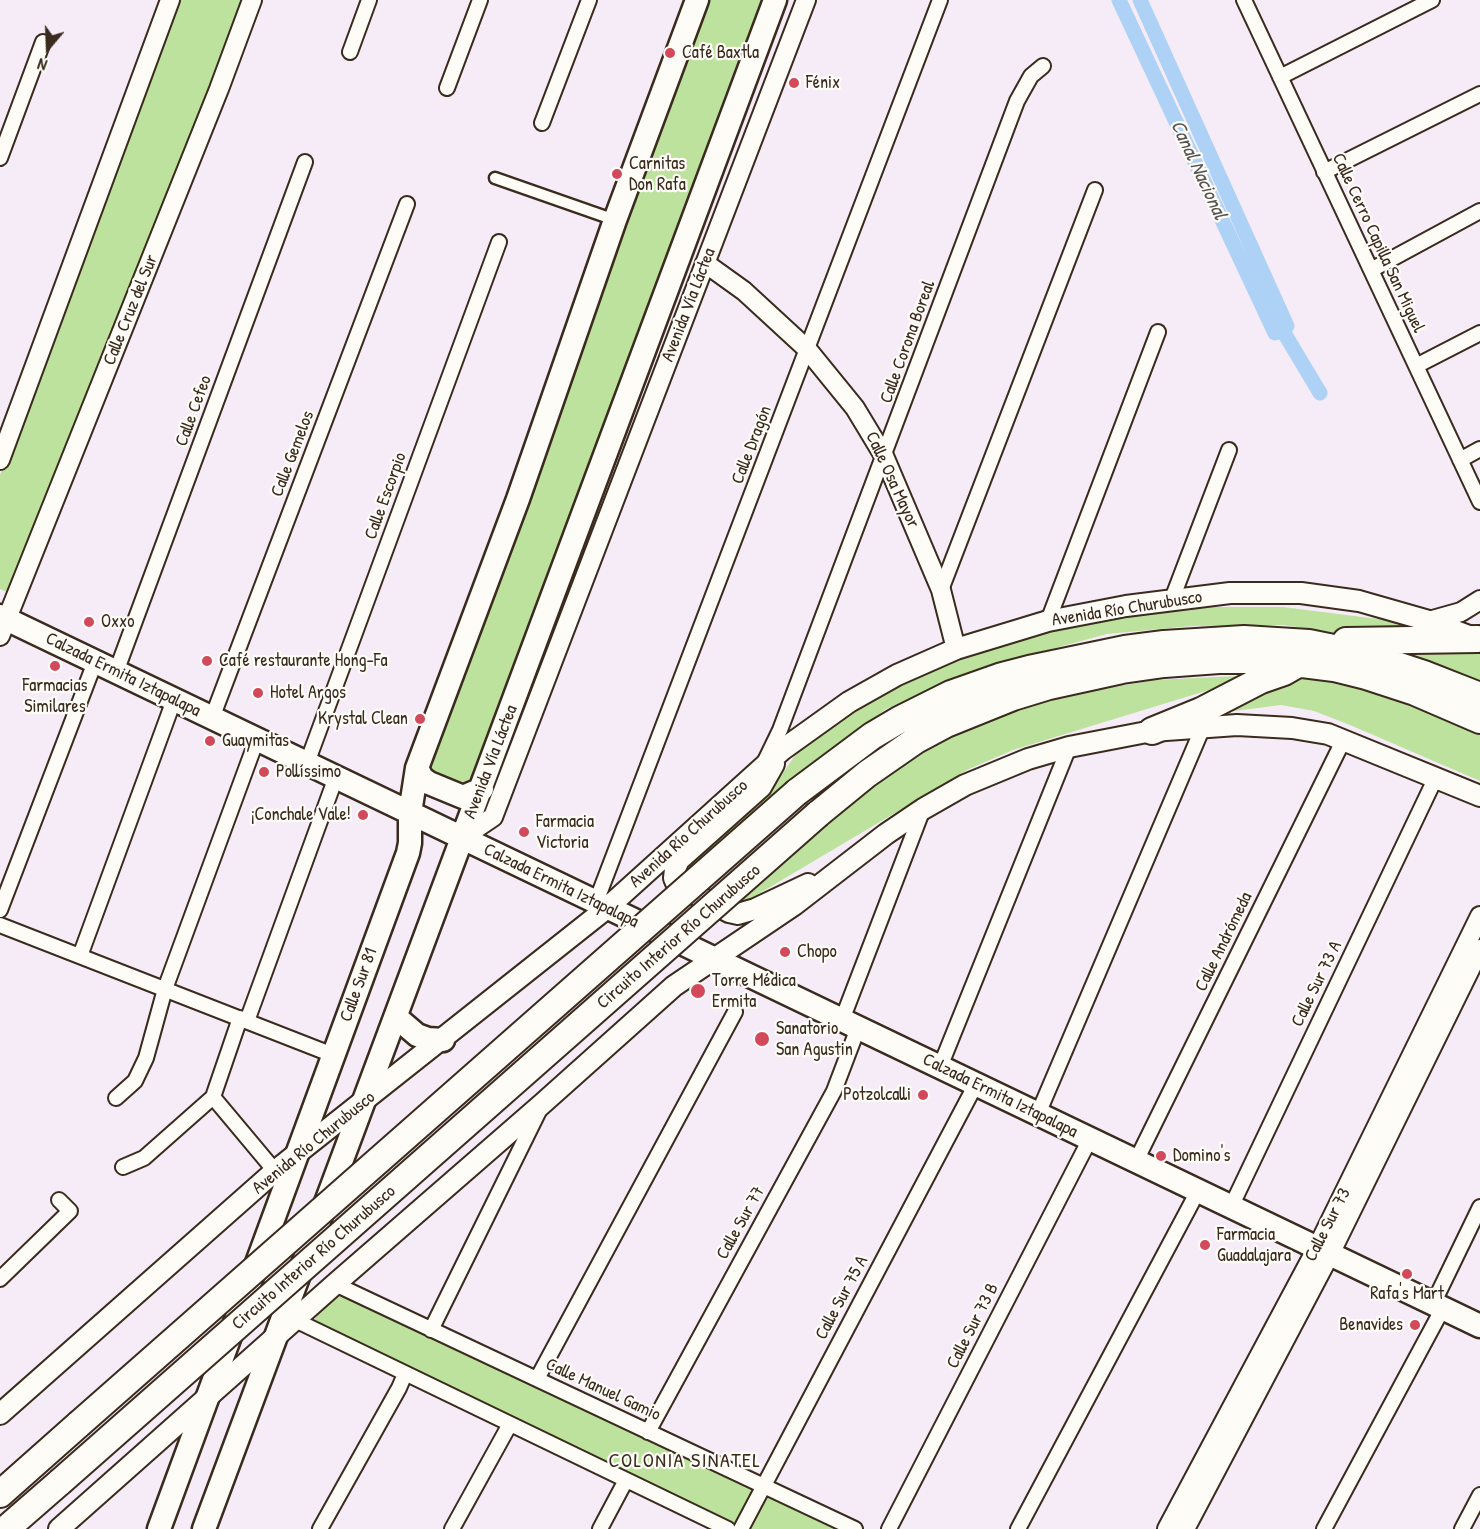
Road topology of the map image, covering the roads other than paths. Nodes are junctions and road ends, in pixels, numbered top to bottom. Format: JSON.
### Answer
{"nodes":[{"id":1,"x":170,"y":0,"type":"edge"},
{"id":2,"x":252,"y":0,"type":"edge"},
{"id":3,"x":369,"y":0,"type":"edge"},
{"id":4,"x":480,"y":0,"type":"edge"},
{"id":5,"x":588,"y":0,"type":"edge"},
{"id":6,"x":697,"y":0,"type":"edge"},
{"id":7,"x":775,"y":0,"type":"edge"},
{"id":8,"x":806,"y":0,"type":"edge"},
{"id":9,"x":940,"y":0,"type":"edge"},
{"id":10,"x":1244,"y":0,"type":"edge"},
{"id":11,"x":1432,"y":0,"type":"edge"},
{"id":12,"x":43,"y":42,"type":"dead end"},
{"id":13,"x":350,"y":52,"type":"dead end"},
{"id":14,"x":1043,"y":66,"type":"dead end"},
{"id":15,"x":1280,"y":77,"type":"junction"},
{"id":16,"x":447,"y":88,"type":"dead end"},
{"id":17,"x":1480,"y":94,"type":"edge"},
{"id":18,"x":542,"y":123,"type":"dead end"},
{"id":19,"x":0,"y":158,"type":"edge"},
{"id":20,"x":305,"y":162,"type":"dead end"},
{"id":21,"x":1324,"y":172,"type":"junction"},
{"id":22,"x":495,"y":178,"type":"dead end"},
{"id":23,"x":1095,"y":190,"type":"dead end"},
{"id":24,"x":407,"y":204,"type":"dead end"},
{"id":25,"x":1480,"y":211,"type":"edge"},
{"id":26,"x":615,"y":220,"type":"junction"},
{"id":27,"x":499,"y":242,"type":"dead end"},
{"id":28,"x":705,"y":263,"type":"junction"},
{"id":29,"x":1371,"y":270,"type":"junction"},
{"id":30,"x":1158,"y":332,"type":"dead end"},
{"id":31,"x":1480,"y":333,"type":"edge"},
{"id":32,"x":807,"y":349,"type":"junction"},
{"id":33,"x":1416,"y":366,"type":"junction"},
{"id":34,"x":1480,"y":449,"type":"edge"},
{"id":35,"x":1228,"y":450,"type":"dead end"},
{"id":36,"x":885,"y":456,"type":"junction"},
{"id":37,"x":0,"y":460,"type":"edge"},
{"id":38,"x":1460,"y":460,"type":"junction"},
{"id":39,"x":1480,"y":502,"type":"edge"},
{"id":40,"x":941,"y":590,"type":"junction"},
{"id":41,"x":1172,"y":599,"type":"junction"},
{"id":42,"x":1480,"y":600,"type":"edge"},
{"id":43,"x":1048,"y":621,"type":"junction"},
{"id":44,"x":1429,"y":621,"type":"junction"},
{"id":45,"x":2,"y":624,"type":"edge"},
{"id":46,"x":1479,"y":640,"type":"edge"},
{"id":47,"x":956,"y":649,"type":"junction"},
{"id":48,"x":1305,"y":653,"type":"junction"},
{"id":49,"x":95,"y":662,"type":"junction"},
{"id":50,"x":116,"y":672,"type":"junction"},
{"id":51,"x":1480,"y":696,"type":"edge"},
{"id":52,"x":174,"y":700,"type":"junction"},
{"id":53,"x":212,"y":718,"type":"junction"},
{"id":54,"x":1480,"y":720,"type":"edge"},
{"id":55,"x":1203,"y":727,"type":"junction"},
{"id":56,"x":1152,"y":730,"type":"junction"},
{"id":57,"x":257,"y":739,"type":"junction"},
{"id":58,"x":1344,"y":739,"type":"junction"},
{"id":59,"x":1068,"y":747,"type":"junction"},
{"id":60,"x":783,"y":750,"type":"junction"},
{"id":61,"x":307,"y":763,"type":"junction"},
{"id":62,"x":417,"y":768,"type":"junction"},
{"id":63,"x":760,"y":769,"type":"junction"},
{"id":64,"x":336,"y":777,"type":"junction"},
{"id":65,"x":1436,"y":777,"type":"junction"},
{"id":66,"x":482,"y":789,"type":"junction"},
{"id":67,"x":1480,"y":796,"type":"edge"},
{"id":68,"x":923,"y":809,"type":"junction"},
{"id":69,"x":410,"y":813,"type":"junction"},
{"id":70,"x":462,"y":838,"type":"junction"},
{"id":71,"x":843,"y":867,"type":"junction"},
{"id":72,"x":602,"y":905,"type":"junction"},
{"id":73,"x":0,"y":910,"type":"edge"},
{"id":74,"x":1480,"y":916,"type":"edge"},
{"id":75,"x":0,"y":925,"type":"edge"},
{"id":76,"x":1480,"y":949,"type":"edge"},
{"id":77,"x":80,"y":956,"type":"junction"},
{"id":78,"x":713,"y":959,"type":"junction"},
{"id":79,"x":165,"y":989,"type":"junction"},
{"id":80,"x":735,"y":1012,"type":"dead end"},
{"id":81,"x":396,"y":1017,"type":"junction"},
{"id":82,"x":243,"y":1019,"type":"junction"},
{"id":83,"x":850,"y":1024,"type":"junction"},
{"id":84,"x":443,"y":1040,"type":"junction"},
{"id":85,"x":333,"y":1055,"type":"junction"},
{"id":86,"x":940,"y":1067,"type":"junction"},
{"id":87,"x":976,"y":1084,"type":"junction"},
{"id":88,"x":213,"y":1097,"type":"junction"},
{"id":89,"x":116,"y":1098,"type":"dead end"},
{"id":90,"x":364,"y":1103,"type":"junction"},
{"id":91,"x":542,"y":1104,"type":"junction"},
{"id":92,"x":1038,"y":1114,"type":"junction"},
{"id":93,"x":1090,"y":1139,"type":"junction"},
{"id":94,"x":296,"y":1155,"type":"junction"},
{"id":95,"x":1136,"y":1161,"type":"junction"},
{"id":96,"x":123,"y":1167,"type":"dead end"},
{"id":97,"x":275,"y":1171,"type":"junction"},
{"id":98,"x":1198,"y":1191,"type":"junction"},
{"id":99,"x":60,"y":1200,"type":"dead end"},
{"id":100,"x":1231,"y":1207,"type":"junction"},
{"id":101,"x":1480,"y":1207,"type":"edge"},
{"id":102,"x":1323,"y":1251,"type":"junction"},
{"id":103,"x":0,"y":1279,"type":"edge"},
{"id":104,"x":335,"y":1284,"type":"junction"},
{"id":105,"x":1438,"y":1306,"type":"junction"},
{"id":106,"x":295,"y":1320,"type":"junction"},
{"id":107,"x":1480,"y":1326,"type":"edge"},
{"id":108,"x":431,"y":1330,"type":"junction"},
{"id":109,"x":274,"y":1338,"type":"junction"},
{"id":110,"x":405,"y":1374,"type":"junction"},
{"id":111,"x":537,"y":1379,"type":"junction"},
{"id":112,"x":207,"y":1398,"type":"junction"},
{"id":113,"x":0,"y":1414,"type":"edge"},
{"id":114,"x":510,"y":1424,"type":"junction"},
{"id":115,"x":648,"y":1432,"type":"junction"},
{"id":116,"x":626,"y":1480,"type":"junction"},
{"id":117,"x":763,"y":1486,"type":"junction"},
{"id":118,"x":0,"y":1494,"type":"edge"},
{"id":119,"x":1480,"y":1495,"type":"edge"},
{"id":120,"x":6,"y":1529,"type":"edge"},
{"id":121,"x":59,"y":1529,"type":"edge"},
{"id":122,"x":159,"y":1529,"type":"edge"},
{"id":123,"x":204,"y":1529,"type":"edge"},
{"id":124,"x":320,"y":1529,"type":"edge"},
{"id":125,"x":452,"y":1529,"type":"edge"},
{"id":126,"x":600,"y":1529,"type":"edge"},
{"id":127,"x":728,"y":1529,"type":"edge"},
{"id":128,"x":741,"y":1529,"type":"edge"},
{"id":129,"x":855,"y":1529,"type":"edge"},
{"id":130,"x":889,"y":1529,"type":"edge"},
{"id":131,"x":1018,"y":1529,"type":"edge"},
{"id":132,"x":1167,"y":1529,"type":"edge"},
{"id":133,"x":1185,"y":1529,"type":"edge"},
{"id":134,"x":1324,"y":1529,"type":"edge"},
{"id":135,"x":1462,"y":1529,"type":"edge"}],
"edges":[{"from":1,"to":37,"type":"street"},
{"from":2,"to":45,"type":"street","name":"Calle Cruz del Sur"},
{"from":3,"to":13,"type":"street"},
{"from":4,"to":16,"type":"street"},
{"from":5,"to":18,"type":"street"},
{"from":6,"to":26,"type":"main road"},
{"from":7,"to":66,"type":"main road","name":"Avenida Vía Láctea"},
{"from":8,"to":28,"type":"street","name":"Avenida Vía Láctea"},
{"from":9,"to":32,"type":"street","name":"Calle Dragón"},
{"from":10,"to":15,"type":"street","name":"Calle Cerro Capilla San Miguel"},
{"from":11,"to":15,"type":"street"},
{"from":12,"to":19,"type":"street"},
{"from":14,"to":36,"type":"street","name":"Calle Corona Boreal"},
{"from":15,"to":21,"type":"street","name":"Calle Cerro Capilla San Miguel"},
{"from":17,"to":21,"type":"street"},
{"from":20,"to":50,"type":"street","name":"Calle Cefeo"},
{"from":21,"to":29,"type":"street","name":"Calle Cerro Capilla San Miguel"},
{"from":22,"to":26,"type":"street"},
{"from":23,"to":40,"type":"street"},
{"from":24,"to":53,"type":"street","name":"Calle Gemelos"},
{"from":25,"to":29,"type":"street"},
{"from":26,"to":62,"type":"main road"},
{"from":27,"to":61,"type":"street","name":"Calle Escorpio"},
{"from":28,"to":32,"type":"street","name":"Calle Osa Mayor"},
{"from":28,"to":70,"type":"street","name":"Avenida Vía Láctea"},
{"from":29,"to":33,"type":"street","name":"Calle Cerro Capilla San Miguel"},
{"from":30,"to":43,"type":"street"},
{"from":31,"to":33,"type":"street"},
{"from":32,"to":36,"type":"street","name":"Calle Osa Mayor"},
{"from":32,"to":72,"type":"street","name":"Calle Dragón"},
{"from":33,"to":38,"type":"street","name":"Calle Cerro Capilla San Miguel"},
{"from":34,"to":38,"type":"street"},
{"from":35,"to":41,"type":"street"},
{"from":36,"to":40,"type":"street","name":"Calle Osa Mayor"},
{"from":36,"to":63,"type":"street","name":"Calle Corona Boreal"},
{"from":38,"to":39,"type":"street","name":"Calle Cerro Capilla San Miguel"},
{"from":40,"to":47,"type":"street","name":"Calle Osa Mayor"},
{"from":41,"to":43,"type":"main road","name":"Avenida Río Churubusco"},
{"from":41,"to":44,"type":"main road","name":"Avenida Río Churubusco"},
{"from":42,"to":44,"type":"street"},
{"from":43,"to":47,"type":"main road","name":"Avenida Río Churubusco"},
{"from":44,"to":46,"type":"main road","name":"Avenida Río Churubusco"},
{"from":45,"to":49,"type":"main road","name":"Calzada Ermita Iztapalapa"},
{"from":46,"to":48,"type":"highway"},
{"from":47,"to":60,"type":"main road","name":"Avenida Río Churubusco"},
{"from":48,"to":51,"type":"highway","name":"Circuito Interior Río Churubusco"},
{"from":48,"to":54,"type":"highway","name":"Circuito Interior Río Churubusco"},
{"from":48,"to":56,"type":"highway"},
{"from":48,"to":118,"type":"highway","name":"Circuito Interior Río Churubusco","bridge":true},
{"from":48,"to":120,"type":"highway","name":"Circuito Interior Río Churubusco","bridge":true},
{"from":49,"to":50,"type":"main road","name":"Calzada Ermita Iztapalapa"},
{"from":49,"to":73,"type":"street"},
{"from":50,"to":52,"type":"main road","name":"Calzada Ermita Iztapalapa"},
{"from":52,"to":53,"type":"main road","name":"Calzada Ermita Iztapalapa"},
{"from":52,"to":77,"type":"street"},
{"from":53,"to":57,"type":"main road","name":"Calzada Ermita Iztapalapa"},
{"from":55,"to":56,"type":"main road"},
{"from":55,"to":58,"type":"main road"},
{"from":55,"to":92,"type":"street"},
{"from":56,"to":59,"type":"main road"},
{"from":57,"to":61,"type":"main road","name":"Calzada Ermita Iztapalapa"},
{"from":57,"to":79,"type":"street"},
{"from":58,"to":65,"type":"main road"},
{"from":58,"to":95,"type":"street","name":"Calle Andrómeda"},
{"from":59,"to":68,"type":"main road"},
{"from":59,"to":86,"type":"street"},
{"from":60,"to":63,"type":"main road","name":"Avenida Río Churubusco"},
{"from":60,"to":71,"type":"main road"},
{"from":61,"to":64,"type":"main road","name":"Calzada Ermita Iztapalapa"},
{"from":62,"to":66,"type":"main road"},
{"from":62,"to":69,"type":"main road"},
{"from":63,"to":72,"type":"main road","name":"Avenida Río Churubusco"},
{"from":64,"to":69,"type":"main road","name":"Calzada Ermita Iztapalapa"},
{"from":64,"to":82,"type":"street"},
{"from":65,"to":67,"type":"main road"},
{"from":65,"to":100,"type":"street","name":"Calle Sur 73 A"},
{"from":66,"to":70,"type":"main road","name":"Avenida Vía Láctea"},
{"from":68,"to":71,"type":"main road"},
{"from":68,"to":83,"type":"street","name":"Calle Sur 77"},
{"from":69,"to":70,"type":"main road","name":"Calzada Ermita Iztapalapa"},
{"from":69,"to":85,"type":"main road","name":"Calle Sur 81"},
{"from":70,"to":72,"type":"main road","name":"Calzada Ermita Iztapalapa"},
{"from":70,"to":81,"type":"main road"},
{"from":71,"to":78,"type":"main road"},
{"from":72,"to":78,"type":"main road","name":"Calzada Ermita Iztapalapa"},
{"from":72,"to":84,"type":"main road","name":"Avenida Río Churubusco"},
{"from":74,"to":102,"type":"street","name":"Calle Sur 73"},
{"from":75,"to":77,"type":"street"},
{"from":76,"to":102,"type":"street","name":"Calle Sur 73"},
{"from":77,"to":79,"type":"street"},
{"from":78,"to":83,"type":"main road","name":"Calzada Ermita Iztapalapa"},
{"from":78,"to":91,"type":"main road"},
{"from":79,"to":82,"type":"street"},
{"from":79,"to":89,"type":"street"},
{"from":80,"to":111,"type":"street"},
{"from":81,"to":84,"type":"main road"},
{"from":81,"to":90,"type":"main road"},
{"from":82,"to":85,"type":"street"},
{"from":82,"to":88,"type":"street"},
{"from":83,"to":86,"type":"main road","name":"Calzada Ermita Iztapalapa"},
{"from":83,"to":115,"type":"street","name":"Calle Sur 77"},
{"from":84,"to":90,"type":"main road","name":"Avenida Río Churubusco"},
{"from":85,"to":94,"type":"main road","name":"Calle Sur 81"},
{"from":86,"to":87,"type":"main road","name":"Calzada Ermita Iztapalapa"},
{"from":87,"to":92,"type":"main road","name":"Calzada Ermita Iztapalapa"},
{"from":87,"to":117,"type":"street","name":"Calle Sur 75 A"},
{"from":88,"to":96,"type":"street"},
{"from":88,"to":97,"type":"street"},
{"from":90,"to":94,"type":"main road","name":"Avenida Río Churubusco"},
{"from":90,"to":109,"type":"main road"},
{"from":91,"to":104,"type":"main road"},
{"from":91,"to":108,"type":"street"},
{"from":92,"to":93,"type":"main road","name":"Calzada Ermita Iztapalapa"},
{"from":93,"to":95,"type":"main road","name":"Calzada Ermita Iztapalapa"},
{"from":93,"to":130,"type":"street","name":"Calle Sur 73 B"},
{"from":94,"to":97,"type":"main road","name":"Avenida Río Churubusco"},
{"from":94,"to":112,"type":"main road","name":"Calle Sur 81"},
{"from":95,"to":98,"type":"main road","name":"Calzada Ermita Iztapalapa"},
{"from":97,"to":113,"type":"main road","name":"Avenida Río Churubusco"},
{"from":98,"to":100,"type":"main road","name":"Calzada Ermita Iztapalapa"},
{"from":98,"to":131,"type":"street"},
{"from":99,"to":103,"type":"street"},
{"from":100,"to":102,"type":"main road","name":"Calzada Ermita Iztapalapa"},
{"from":101,"to":105,"type":"street"},
{"from":102,"to":105,"type":"main road","name":"Calzada Ermita Iztapalapa"},
{"from":102,"to":132,"type":"street","name":"Calle Sur 73"},
{"from":102,"to":133,"type":"street","name":"Calle Sur 73"},
{"from":104,"to":106,"type":"main road"},
{"from":104,"to":108,"type":"street","name":"Calle Manuel Gamio"},
{"from":105,"to":107,"type":"main road","name":"Calzada Ermita Iztapalapa"},
{"from":105,"to":134,"type":"street"},
{"from":106,"to":109,"type":"main road"},
{"from":106,"to":110,"type":"street"},
{"from":108,"to":111,"type":"street","name":"Calle Manuel Gamio"},
{"from":109,"to":112,"type":"main road"},
{"from":109,"to":123,"type":"main road"},
{"from":110,"to":114,"type":"street"},
{"from":110,"to":124,"type":"street"},
{"from":111,"to":115,"type":"street","name":"Calle Manuel Gamio"},
{"from":112,"to":121,"type":"main road"},
{"from":112,"to":122,"type":"main road","name":"Calle Sur 81"},
{"from":114,"to":116,"type":"street"},
{"from":114,"to":125,"type":"street"},
{"from":115,"to":117,"type":"street","name":"Calle Manuel Gamio"},
{"from":116,"to":126,"type":"street"},
{"from":116,"to":127,"type":"street"},
{"from":117,"to":128,"type":"street","name":"Calle Sur 75 A"},
{"from":117,"to":129,"type":"street","name":"Calle Manuel Gamio"},
{"from":119,"to":135,"type":"street"}]}
